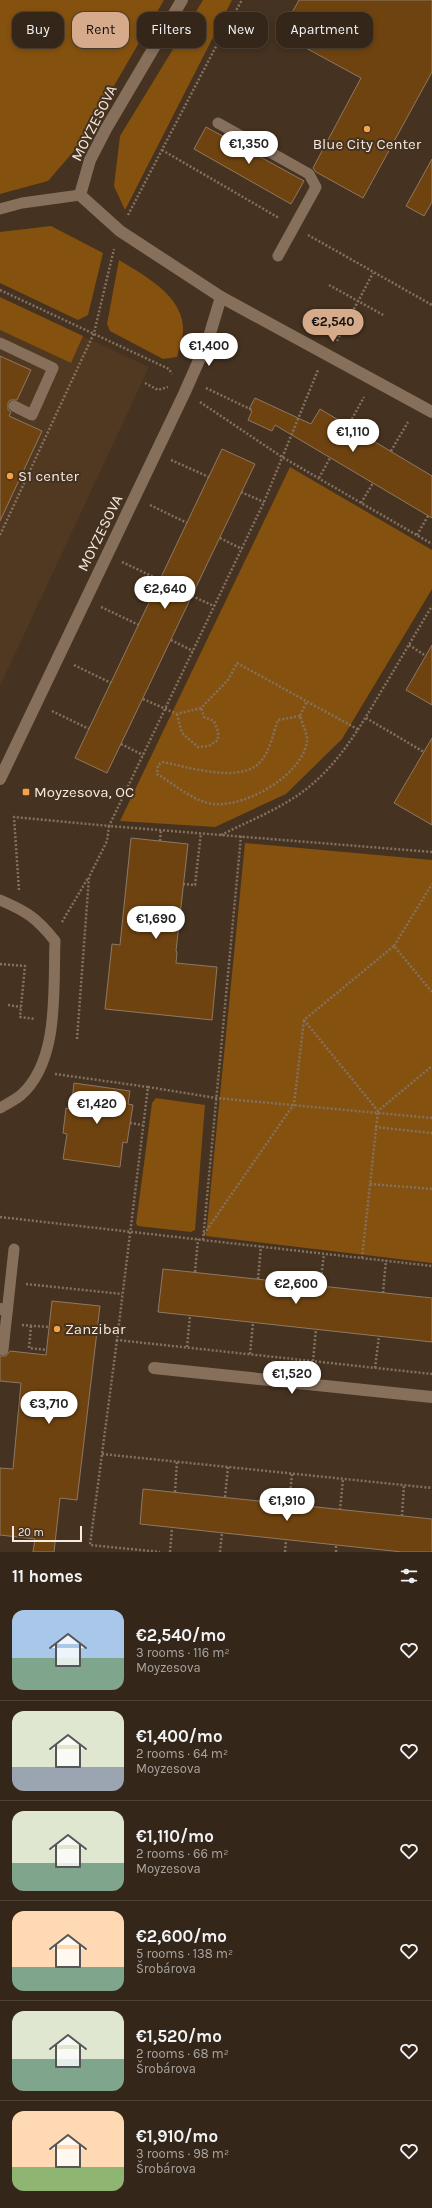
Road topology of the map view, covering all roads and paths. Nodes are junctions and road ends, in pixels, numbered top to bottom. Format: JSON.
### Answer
{"nodes":[{"id":1,"x":182,"y":0,"type":"edge"},
{"id":2,"x":242,"y":0,"type":"edge"},
{"id":3,"x":218,"y":123,"type":"dead end"},
{"id":4,"x":80,"y":195,"type":"junction"},
{"id":5,"x":0,"y":209,"type":"edge"},
{"id":6,"x":120,"y":231,"type":"junction"},
{"id":7,"x":278,"y":256,"type":"dead end"},
{"id":8,"x":373,"y":272,"type":"dead end"},
{"id":9,"x":329,"y":285,"type":"dead end"},
{"id":10,"x":0,"y":290,"type":"edge"},
{"id":11,"x":221,"y":297,"type":"junction"},
{"id":12,"x":357,"y":301,"type":"junction"},
{"id":13,"x":385,"y":316,"type":"dead end"},
{"id":14,"x":94,"y":333,"type":"junction"},
{"id":15,"x":0,"y":343,"type":"edge"},
{"id":16,"x":335,"y":345,"type":"dead end"},
{"id":17,"x":318,"y":370,"type":"dead end"},
{"id":18,"x":174,"y":376,"type":"dead end"},
{"id":19,"x":172,"y":381,"type":"dead end"},
{"id":20,"x":144,"y":383,"type":"dead end"},
{"id":21,"x":206,"y":388,"type":"dead end"},
{"id":22,"x":364,"y":397,"type":"dead end"},
{"id":23,"x":199,"y":402,"type":"dead end"},
{"id":24,"x":14,"y":406,"type":"dead end"},
{"id":25,"x":252,"y":410,"type":"dead end"},
{"id":26,"x":432,"y":412,"type":"edge"},
{"id":27,"x":408,"y":422,"type":"dead end"},
{"id":28,"x":348,"y":426,"type":"dead end"},
{"id":29,"x":391,"y":452,"type":"dead end"},
{"id":30,"x":282,"y":457,"type":"junction"},
{"id":31,"x":330,"y":458,"type":"dead end"},
{"id":32,"x":171,"y":460,"type":"dead end"},
{"id":33,"x":209,"y":477,"type":"dead end"},
{"id":34,"x":318,"y":478,"type":"junction"},
{"id":35,"x":373,"y":483,"type":"dead end"},
{"id":36,"x":241,"y":492,"type":"dead end"},
{"id":37,"x":264,"y":502,"type":"junction"},
{"id":38,"x":361,"y":503,"type":"junction"},
{"id":39,"x":149,"y":505,"type":"dead end"},
{"id":40,"x":428,"y":516,"type":"dead end"},
{"id":41,"x":187,"y":523,"type":"dead end"},
{"id":42,"x":417,"y":535,"type":"junction"},
{"id":43,"x":0,"y":536,"type":"edge"},
{"id":44,"x":220,"y":538,"type":"dead end"},
{"id":45,"x":432,"y":544,"type":"edge"},
{"id":46,"x":242,"y":549,"type":"junction"},
{"id":47,"x":122,"y":562,"type":"dead end"},
{"id":48,"x":160,"y":580,"type":"dead end"},
{"id":49,"x":192,"y":596,"type":"dead end"},
{"id":50,"x":214,"y":606,"type":"junction"},
{"id":51,"x":432,"y":606,"type":"edge"},
{"id":52,"x":100,"y":607,"type":"dead end"},
{"id":53,"x":139,"y":625,"type":"dead end"},
{"id":54,"x":171,"y":640,"type":"dead end"},
{"id":55,"x":409,"y":645,"type":"junction"},
{"id":56,"x":193,"y":651,"type":"junction"},
{"id":57,"x":426,"y":656,"type":"dead end"},
{"id":58,"x":73,"y":665,"type":"dead end"},
{"id":59,"x":111,"y":683,"type":"dead end"},
{"id":60,"x":143,"y":699,"type":"dead end"},
{"id":61,"x":307,"y":701,"type":"junction"},
{"id":62,"x":201,"y":708,"type":"junction"},
{"id":63,"x":165,"y":710,"type":"junction"},
{"id":64,"x":52,"y":711,"type":"dead end"},
{"id":65,"x":177,"y":714,"type":"junction"},
{"id":66,"x":300,"y":716,"type":"junction"},
{"id":67,"x":366,"y":718,"type":"junction"},
{"id":68,"x":89,"y":729,"type":"dead end"},
{"id":69,"x":359,"y":730,"type":"junction"},
{"id":70,"x":121,"y":744,"type":"dead end"},
{"id":71,"x":424,"y":752,"type":"dead end"},
{"id":72,"x":143,"y":755,"type":"junction"},
{"id":73,"x":0,"y":779,"type":"edge"},
{"id":74,"x":109,"y":826,"type":"junction"},
{"id":75,"x":161,"y":830,"type":"junction"},
{"id":76,"x":201,"y":833,"type":"junction"},
{"id":77,"x":221,"y":835,"type":"junction"},
{"id":78,"x":241,"y":836,"type":"junction"},
{"id":79,"x":160,"y":841,"type":"dead end"},
{"id":80,"x":432,"y":852,"type":"edge"},
{"id":81,"x":89,"y":877,"type":"junction"},
{"id":82,"x":184,"y":884,"type":"dead end"},
{"id":83,"x":432,"y":884,"type":"edge"},
{"id":84,"x":0,"y":900,"type":"edge"},
{"id":85,"x":21,"y":909,"type":"junction"},
{"id":86,"x":55,"y":941,"type":"junction"},
{"id":87,"x":394,"y":946,"type":"junction"},
{"id":88,"x":0,"y":964,"type":"edge"},
{"id":89,"x":432,"y":992,"type":"edge"},
{"id":90,"x":8,"y":1005,"type":"dead end"},
{"id":91,"x":21,"y":1007,"type":"junction"},
{"id":92,"x":304,"y":1020,"type":"junction"},
{"id":93,"x":52,"y":1021,"type":"junction"},
{"id":94,"x":76,"y":1039,"type":"dead end"},
{"id":95,"x":432,"y":1066,"type":"edge"},
{"id":96,"x":39,"y":1072,"type":"junction"},
{"id":97,"x":148,"y":1087,"type":"junction"},
{"id":98,"x":216,"y":1098,"type":"junction"},
{"id":99,"x":294,"y":1104,"type":"junction"},
{"id":100,"x":0,"y":1108,"type":"edge"},
{"id":101,"x":377,"y":1111,"type":"junction"},
{"id":102,"x":432,"y":1118,"type":"edge"},
{"id":103,"x":130,"y":1123,"type":"dead end"},
{"id":104,"x":143,"y":1125,"type":"junction"},
{"id":105,"x":375,"y":1127,"type":"junction"},
{"id":106,"x":432,"y":1133,"type":"edge"},
{"id":107,"x":370,"y":1184,"type":"junction"},
{"id":108,"x":432,"y":1190,"type":"edge"},
{"id":109,"x":0,"y":1217,"type":"edge"},
{"id":110,"x":129,"y":1232,"type":"junction"},
{"id":111,"x":203,"y":1234,"type":"junction"},
{"id":112,"x":198,"y":1239,"type":"junction"},
{"id":113,"x":203,"y":1240,"type":"junction"},
{"id":114,"x":261,"y":1246,"type":"junction"},
{"id":115,"x":14,"y":1248,"type":"dead end"},
{"id":116,"x":324,"y":1254,"type":"junction"},
{"id":117,"x":362,"y":1258,"type":"junction"},
{"id":118,"x":386,"y":1260,"type":"junction"},
{"id":119,"x":432,"y":1266,"type":"edge"},
{"id":120,"x":195,"y":1272,"type":"dead end"},
{"id":121,"x":258,"y":1279,"type":"dead end"},
{"id":122,"x":10,"y":1282,"type":"junction"},
{"id":123,"x":320,"y":1286,"type":"dead end"},
{"id":124,"x":383,"y":1293,"type":"dead end"},
{"id":125,"x":122,"y":1294,"type":"junction"},
{"id":126,"x":3,"y":1310,"type":"edge"},
{"id":127,"x":190,"y":1316,"type":"dead end"},
{"id":128,"x":6,"y":1323,"type":"junction"},
{"id":129,"x":253,"y":1323,"type":"dead end"},
{"id":130,"x":31,"y":1326,"type":"junction"},
{"id":131,"x":49,"y":1327,"type":"dead end"},
{"id":132,"x":316,"y":1329,"type":"dead end"},
{"id":133,"x":379,"y":1336,"type":"dead end"},
{"id":134,"x":117,"y":1340,"type":"junction"},
{"id":135,"x":187,"y":1347,"type":"junction"},
{"id":136,"x":3,"y":1350,"type":"dead end"},
{"id":137,"x":47,"y":1350,"type":"dead end"},
{"id":138,"x":250,"y":1354,"type":"junction"},
{"id":139,"x":313,"y":1361,"type":"junction"},
{"id":140,"x":154,"y":1368,"type":"dead end"},
{"id":141,"x":376,"y":1368,"type":"junction"},
{"id":142,"x":432,"y":1374,"type":"edge"},
{"id":143,"x":432,"y":1397,"type":"edge"},
{"id":144,"x":102,"y":1454,"type":"junction"},
{"id":145,"x":177,"y":1462,"type":"junction"},
{"id":146,"x":228,"y":1467,"type":"junction"},
{"id":147,"x":292,"y":1474,"type":"junction"},
{"id":148,"x":343,"y":1479,"type":"junction"},
{"id":149,"x":404,"y":1485,"type":"junction"},
{"id":150,"x":432,"y":1488,"type":"edge"},
{"id":151,"x":175,"y":1492,"type":"dead end"},
{"id":152,"x":225,"y":1498,"type":"dead end"},
{"id":153,"x":289,"y":1504,"type":"dead end"},
{"id":154,"x":340,"y":1510,"type":"dead end"},
{"id":155,"x":402,"y":1516,"type":"dead end"},
{"id":156,"x":172,"y":1528,"type":"dead end"},
{"id":157,"x":222,"y":1533,"type":"dead end"},
{"id":158,"x":286,"y":1540,"type":"dead end"},
{"id":159,"x":336,"y":1545,"type":"dead end"},
{"id":160,"x":160,"y":1552,"type":"edge"},
{"id":161,"x":170,"y":1552,"type":"edge"},
{"id":162,"x":220,"y":1552,"type":"edge"},
{"id":163,"x":285,"y":1552,"type":"edge"},
{"id":164,"x":336,"y":1552,"type":"edge"}],
"edges":[{"from":1,"to":4,"type":"street","name":"MOYZESOVA"},
{"from":2,"to":6,"type":"path"},
{"from":3,"to":7,"type":"lane"},
{"from":4,"to":5,"type":"lane"},
{"from":4,"to":6,"type":"street"},
{"from":6,"to":11,"type":"street"},
{"from":6,"to":14,"type":"path"},
{"from":8,"to":12,"type":"path"},
{"from":9,"to":12,"type":"path"},
{"from":10,"to":14,"type":"path"},
{"from":11,"to":26,"type":"street"},
{"from":11,"to":73,"type":"street","name":"MOYZESOVA"},
{"from":12,"to":13,"type":"path"},
{"from":12,"to":16,"type":"path"},
{"from":14,"to":18,"type":"path"},
{"from":14,"to":43,"type":"path"},
{"from":15,"to":24,"type":"lane"},
{"from":17,"to":30,"type":"path"},
{"from":19,"to":20,"type":"path"},
{"from":21,"to":25,"type":"path"},
{"from":22,"to":28,"type":"path"},
{"from":23,"to":30,"type":"path"},
{"from":27,"to":29,"type":"path"},
{"from":30,"to":34,"type":"path"},
{"from":30,"to":37,"type":"path"},
{"from":31,"to":34,"type":"path"},
{"from":32,"to":33,"type":"path"},
{"from":34,"to":38,"type":"path"},
{"from":35,"to":38,"type":"path"},
{"from":36,"to":37,"type":"path"},
{"from":37,"to":46,"type":"path"},
{"from":38,"to":42,"type":"path"},
{"from":39,"to":41,"type":"path"},
{"from":40,"to":42,"type":"path"},
{"from":42,"to":45,"type":"path"},
{"from":44,"to":46,"type":"path"},
{"from":46,"to":50,"type":"path"},
{"from":47,"to":48,"type":"path"},
{"from":49,"to":50,"type":"path"},
{"from":50,"to":56,"type":"path"},
{"from":51,"to":55,"type":"path"},
{"from":52,"to":53,"type":"path"},
{"from":54,"to":56,"type":"path"},
{"from":55,"to":57,"type":"path"},
{"from":55,"to":67,"type":"path"},
{"from":56,"to":63,"type":"path"},
{"from":58,"to":59,"type":"path"},
{"from":60,"to":63,"type":"path"},
{"from":61,"to":62,"type":"path"},
{"from":61,"to":66,"type":"path"},
{"from":61,"to":69,"type":"path"},
{"from":62,"to":65,"type":"path"},
{"from":62,"to":65,"type":"path"},
{"from":63,"to":65,"type":"path"},
{"from":63,"to":72,"type":"path"},
{"from":64,"to":68,"type":"path"},
{"from":66,"to":66,"type":"path"},
{"from":67,"to":69,"type":"path"},
{"from":67,"to":71,"type":"path"},
{"from":69,"to":77,"type":"path"},
{"from":70,"to":72,"type":"path"},
{"from":72,"to":74,"type":"path"},
{"from":74,"to":75,"type":"path"},
{"from":74,"to":81,"type":"path"},
{"from":74,"to":85,"type":"path"},
{"from":75,"to":76,"type":"path"},
{"from":75,"to":79,"type":"path"},
{"from":76,"to":77,"type":"path"},
{"from":76,"to":82,"type":"path"},
{"from":77,"to":78,"type":"path"},
{"from":78,"to":80,"type":"path"},
{"from":78,"to":98,"type":"path"},
{"from":81,"to":86,"type":"path"},
{"from":81,"to":94,"type":"path"},
{"from":83,"to":87,"type":"path"},
{"from":84,"to":85,"type":"lane"},
{"from":85,"to":86,"type":"lane"},
{"from":86,"to":93,"type":"lane"},
{"from":87,"to":89,"type":"path"},
{"from":87,"to":92,"type":"path"},
{"from":88,"to":91,"type":"path"},
{"from":90,"to":91,"type":"path"},
{"from":91,"to":93,"type":"path"},
{"from":92,"to":99,"type":"path"},
{"from":92,"to":101,"type":"path"},
{"from":93,"to":96,"type":"lane"},
{"from":95,"to":101,"type":"path"},
{"from":96,"to":97,"type":"path"},
{"from":96,"to":100,"type":"lane"},
{"from":97,"to":98,"type":"path"},
{"from":97,"to":104,"type":"path"},
{"from":98,"to":99,"type":"path"},
{"from":98,"to":111,"type":"path"},
{"from":99,"to":101,"type":"path"},
{"from":99,"to":111,"type":"path"},
{"from":101,"to":102,"type":"path"},
{"from":101,"to":105,"type":"path"},
{"from":103,"to":104,"type":"path"},
{"from":104,"to":110,"type":"path"},
{"from":105,"to":106,"type":"path"},
{"from":105,"to":107,"type":"path"},
{"from":107,"to":108,"type":"path"},
{"from":107,"to":117,"type":"path"},
{"from":109,"to":110,"type":"path"},
{"from":110,"to":112,"type":"path"},
{"from":110,"to":125,"type":"path"},
{"from":111,"to":113,"type":"path"},
{"from":112,"to":113,"type":"path"},
{"from":112,"to":120,"type":"path"},
{"from":113,"to":114,"type":"path"},
{"from":114,"to":116,"type":"path"},
{"from":114,"to":121,"type":"path"},
{"from":115,"to":122,"type":"lane"},
{"from":116,"to":117,"type":"path"},
{"from":116,"to":123,"type":"path"},
{"from":117,"to":118,"type":"path"},
{"from":118,"to":119,"type":"path"},
{"from":118,"to":124,"type":"path"},
{"from":122,"to":125,"type":"path"},
{"from":122,"to":126,"type":"lane"},
{"from":125,"to":134,"type":"path"},
{"from":126,"to":128,"type":"lane"},
{"from":127,"to":135,"type":"path"},
{"from":128,"to":130,"type":"path"},
{"from":128,"to":136,"type":"lane"},
{"from":129,"to":138,"type":"path"},
{"from":130,"to":131,"type":"path"},
{"from":130,"to":137,"type":"path"},
{"from":132,"to":139,"type":"path"},
{"from":133,"to":141,"type":"path"},
{"from":134,"to":135,"type":"path"},
{"from":134,"to":144,"type":"path"},
{"from":135,"to":138,"type":"path"},
{"from":138,"to":139,"type":"path"},
{"from":139,"to":141,"type":"path"},
{"from":140,"to":143,"type":"street"},
{"from":141,"to":142,"type":"path"},
{"from":144,"to":145,"type":"path"},
{"from":144,"to":160,"type":"path"},
{"from":145,"to":146,"type":"path"},
{"from":145,"to":151,"type":"path"},
{"from":146,"to":147,"type":"path"},
{"from":146,"to":152,"type":"path"},
{"from":147,"to":148,"type":"path"},
{"from":147,"to":153,"type":"path"},
{"from":148,"to":149,"type":"path"},
{"from":148,"to":154,"type":"path"},
{"from":149,"to":150,"type":"path"},
{"from":149,"to":155,"type":"path"},
{"from":156,"to":161,"type":"path"},
{"from":157,"to":162,"type":"path"},
{"from":158,"to":163,"type":"path"},
{"from":159,"to":164,"type":"path"}]}
